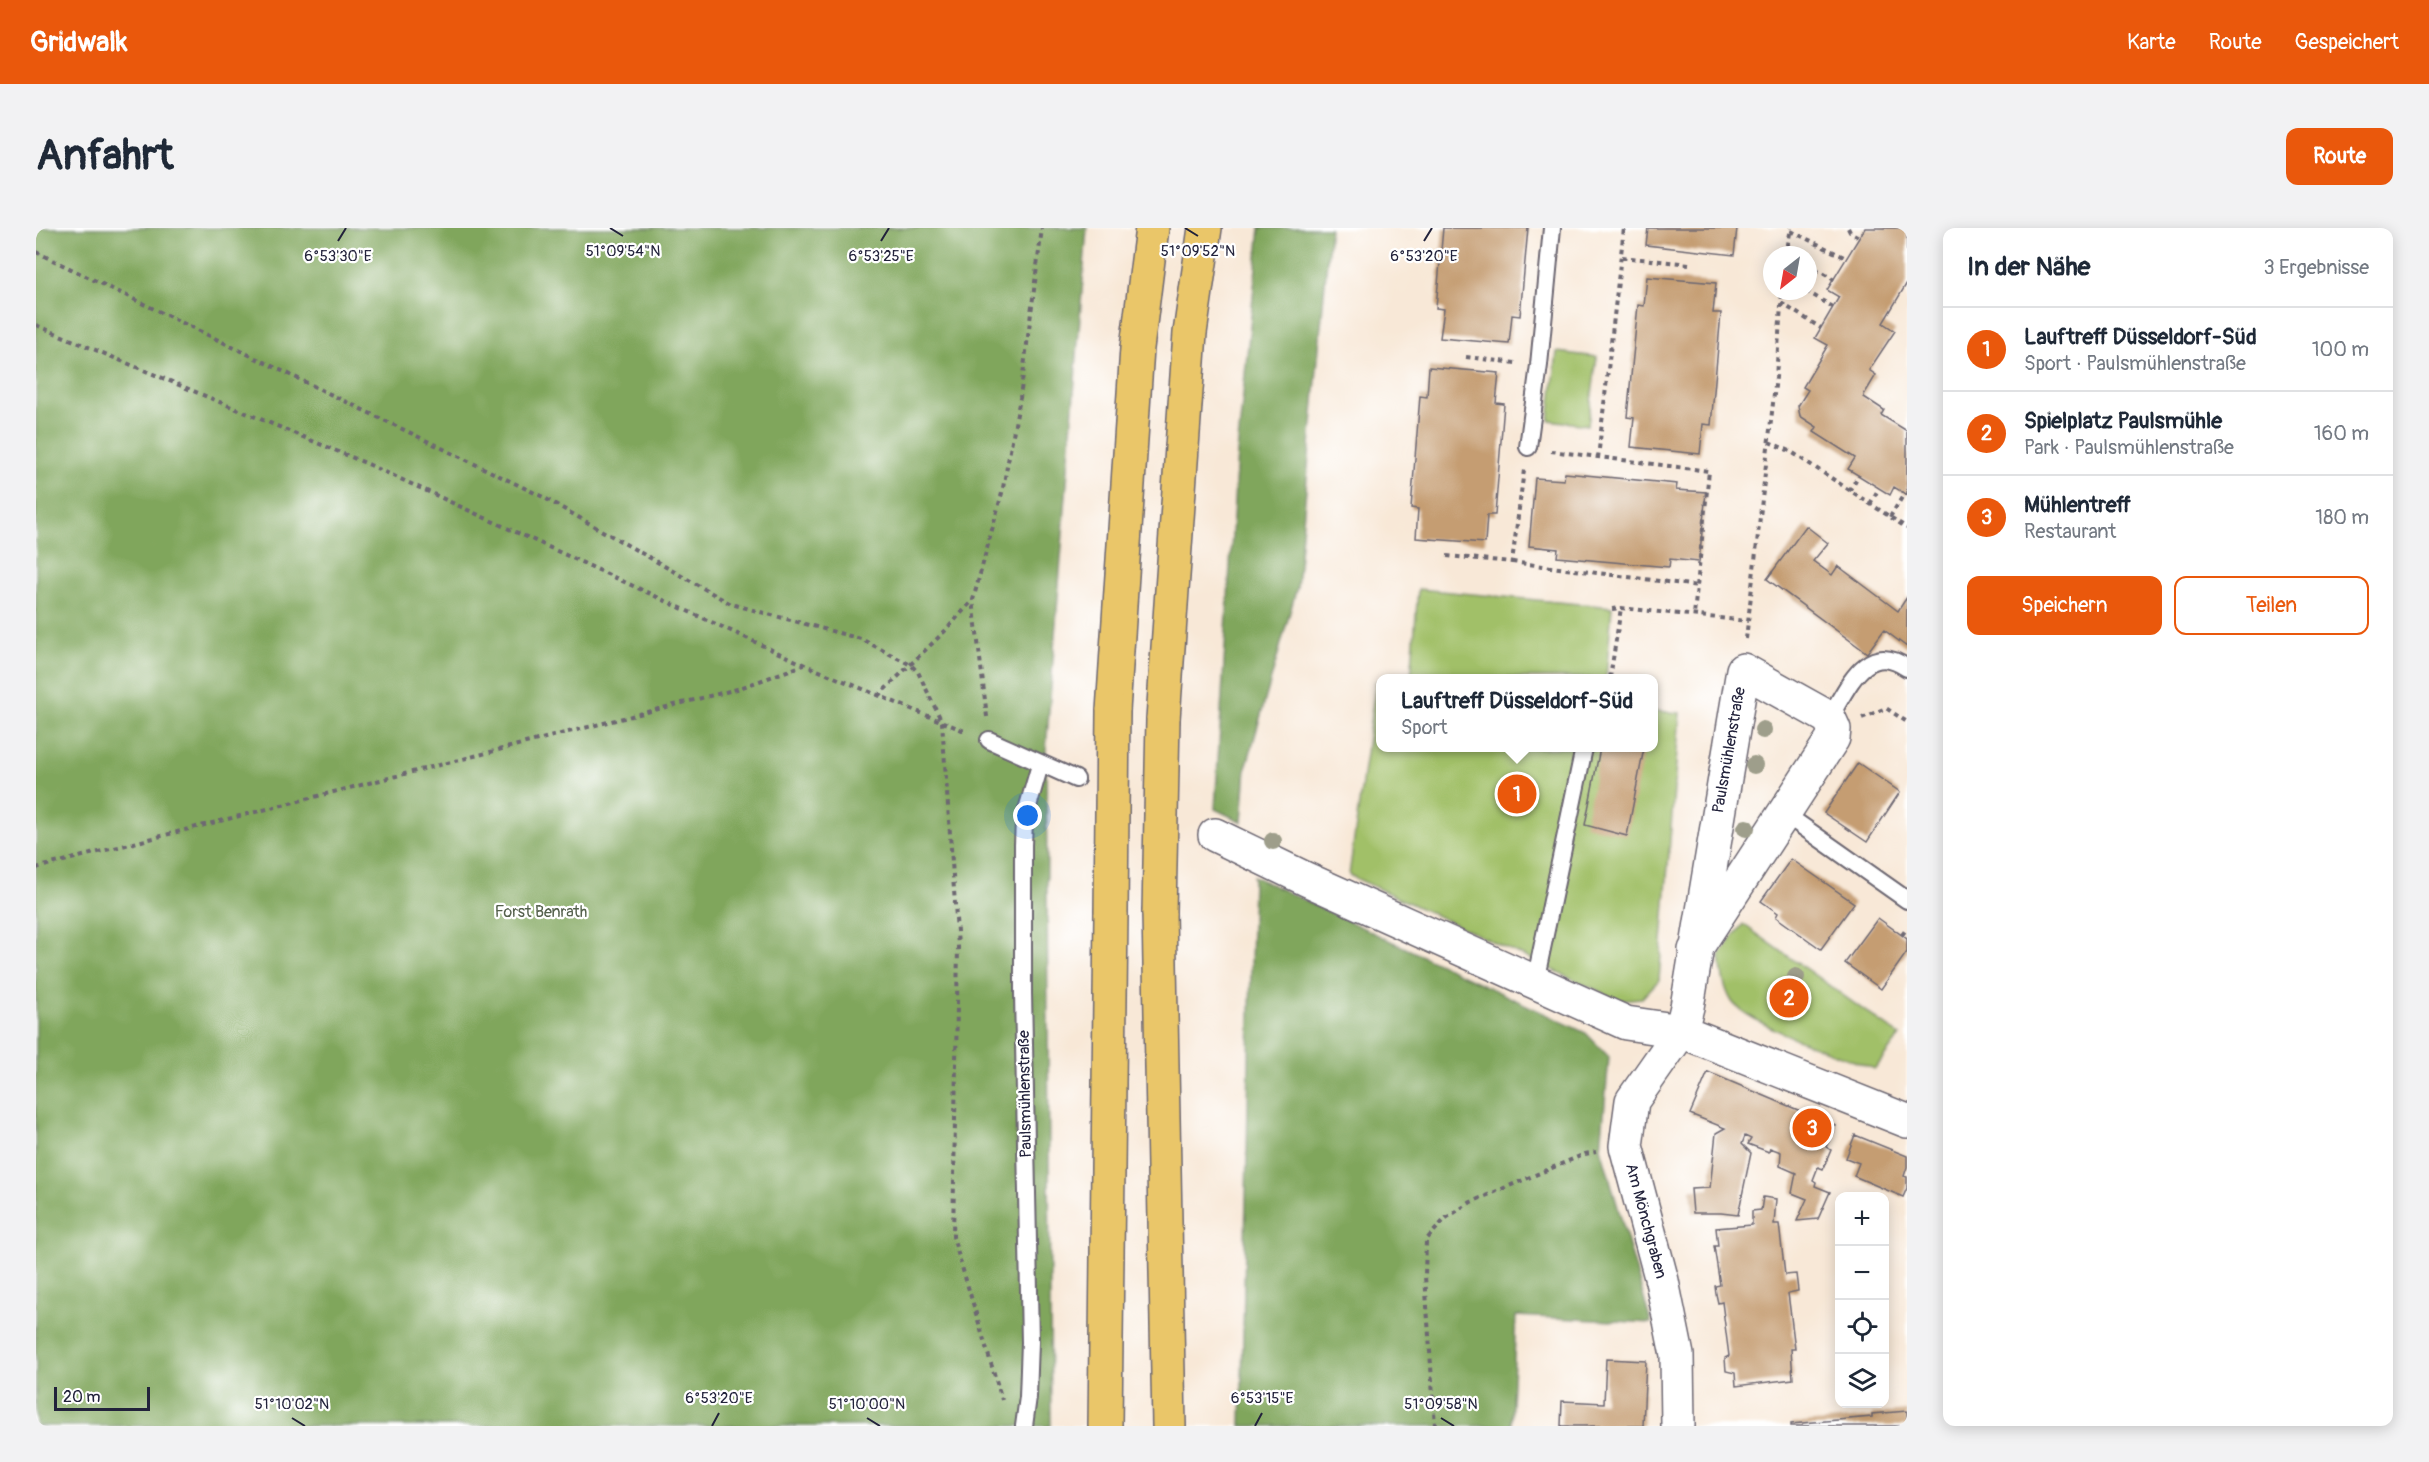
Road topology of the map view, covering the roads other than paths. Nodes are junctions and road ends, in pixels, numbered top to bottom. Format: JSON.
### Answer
{"nodes":[{"id":1,"x":1152,"y":228,"type":"edge"},
{"id":2,"x":1205,"y":228,"type":"edge"},
{"id":3,"x":1551,"y":228,"type":"edge"},
{"id":4,"x":1527,"y":447,"type":"road end"},
{"id":5,"x":1907,"y":668,"type":"edge"},
{"id":6,"x":1832,"y":723,"type":"junction"},
{"id":7,"x":989,"y":740,"type":"road end"},
{"id":8,"x":1583,"y":752,"type":"edge"},
{"id":9,"x":1040,"y":765,"type":"junction"},
{"id":10,"x":1076,"y":779,"type":"dead end"},
{"id":11,"x":1785,"y":814,"type":"junction"},
{"id":12,"x":1215,"y":836,"type":"dead end"},
{"id":13,"x":1907,"y":900,"type":"edge"},
{"id":14,"x":1695,"y":950,"type":"junction"},
{"id":15,"x":1535,"y":982,"type":"junction"},
{"id":16,"x":1681,"y":1031,"type":"junction"},
{"id":17,"x":1907,"y":1121,"type":"edge"},
{"id":18,"x":1024,"y":1426,"type":"edge"},
{"id":19,"x":1105,"y":1426,"type":"edge"},
{"id":20,"x":1169,"y":1426,"type":"edge"},
{"id":21,"x":1678,"y":1426,"type":"edge"}],
"edges":[{"from":1,"to":19,"type":"highway","bridge":true},
{"from":2,"to":20,"type":"highway","bridge":true},
{"from":3,"to":4,"type":"lane"},
{"from":5,"to":6,"type":"lane"},
{"from":6,"to":11,"type":"street","name":"Paulsmühlenstraße"},
{"from":6,"to":14,"type":"street","name":"Paulsmühlenstraße"},
{"from":7,"to":9,"type":"lane"},
{"from":8,"to":15,"type":"lane"},
{"from":9,"to":10,"type":"lane"},
{"from":9,"to":18,"type":"lane","name":"Paulsmühlenstraße"},
{"from":11,"to":13,"type":"lane"},
{"from":11,"to":14,"type":"street","name":"Paulsmühlenstraße"},
{"from":12,"to":15,"type":"street"},
{"from":14,"to":16,"type":"street","name":"Paulsmühlenstraße"},
{"from":15,"to":16,"type":"street"},
{"from":16,"to":17,"type":"street"},
{"from":16,"to":21,"type":"street","name":"Am Mönchgraben"}]}
